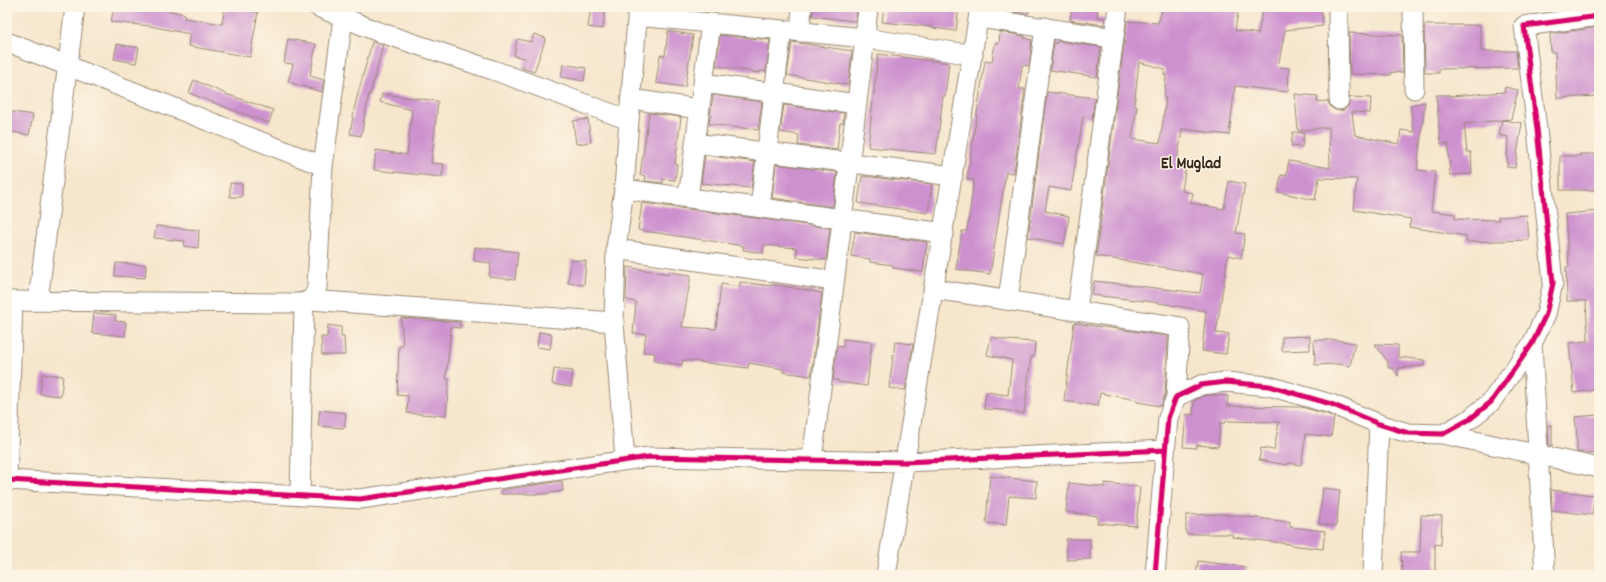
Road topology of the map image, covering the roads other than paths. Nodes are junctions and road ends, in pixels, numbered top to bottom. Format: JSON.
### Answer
{"nodes":[{"id":1,"x":75,"y":7,"type":"edge"},
{"id":2,"x":318,"y":7,"type":"edge"},
{"id":3,"x":802,"y":7,"type":"edge"},
{"id":4,"x":868,"y":7,"type":"edge"},
{"id":5,"x":1118,"y":7,"type":"edge"},
{"id":6,"x":1338,"y":7,"type":"edge"},
{"id":7,"x":1414,"y":7,"type":"edge"},
{"id":8,"x":638,"y":12,"type":"edge"},
{"id":9,"x":980,"y":12,"type":"edge"},
{"id":10,"x":1599,"y":16,"type":"edge"},
{"id":11,"x":343,"y":18,"type":"junction"},
{"id":12,"x":711,"y":23,"type":"junction"},
{"id":13,"x":1045,"y":28,"type":"junction"},
{"id":14,"x":791,"y":31,"type":"junction"},
{"id":15,"x":865,"y":38,"type":"junction"},
{"id":16,"x":1114,"y":38,"type":"junction"},
{"id":17,"x":7,"y":42,"type":"edge"},
{"id":18,"x":973,"y":55,"type":"junction"},
{"id":19,"x":68,"y":66,"type":"junction"},
{"id":20,"x":703,"y":83,"type":"junction"},
{"id":21,"x":1414,"y":89,"type":"dead end"},
{"id":22,"x":774,"y":92,"type":"junction"},
{"id":23,"x":631,"y":99,"type":"junction"},
{"id":24,"x":1339,"y":100,"type":"dead end"},
{"id":25,"x":857,"y":104,"type":"junction"},
{"id":26,"x":699,"y":110,"type":"junction"},
{"id":27,"x":629,"y":120,"type":"junction"},
{"id":28,"x":695,"y":143,"type":"junction"},
{"id":29,"x":767,"y":152,"type":"junction"},
{"id":30,"x":849,"y":162,"type":"junction"},
{"id":31,"x":323,"y":166,"type":"junction"},
{"id":32,"x":953,"y":176,"type":"junction"},
{"id":33,"x":624,"y":189,"type":"junction"},
{"id":34,"x":688,"y":198,"type":"junction"},
{"id":35,"x":760,"y":207,"type":"junction"},
{"id":36,"x":842,"y":218,"type":"junction"},
{"id":37,"x":944,"y":233,"type":"junction"},
{"id":38,"x":616,"y":249,"type":"junction"},
{"id":39,"x":834,"y":281,"type":"junction"},
{"id":40,"x":934,"y":289,"type":"junction"},
{"id":41,"x":1008,"y":300,"type":"junction"},
{"id":42,"x":10,"y":301,"type":"edge"},
{"id":43,"x":38,"y":301,"type":"junction"},
{"id":44,"x":307,"y":302,"type":"junction"},
{"id":45,"x":1077,"y":311,"type":"junction"},
{"id":46,"x":614,"y":322,"type":"junction"},
{"id":47,"x":1532,"y":344,"type":"junction"},
{"id":48,"x":1176,"y":397,"type":"junction"},
{"id":49,"x":1379,"y":424,"type":"junction"},
{"id":50,"x":1443,"y":434,"type":"junction"},
{"id":51,"x":1165,"y":450,"type":"junction"},
{"id":52,"x":1538,"y":455,"type":"junction"},
{"id":53,"x":625,"y":460,"type":"junction"},
{"id":54,"x":812,"y":460,"type":"junction"},
{"id":55,"x":904,"y":462,"type":"junction"},
{"id":56,"x":1599,"y":468,"type":"edge"},
{"id":57,"x":7,"y":480,"type":"edge"},
{"id":58,"x":300,"y":495,"type":"junction"},
{"id":59,"x":886,"y":575,"type":"edge"},
{"id":60,"x":1155,"y":575,"type":"edge"},
{"id":61,"x":1373,"y":575,"type":"edge"},
{"id":62,"x":1544,"y":575,"type":"edge"}],
"edges":[{"from":1,"to":19,"type":"street"},
{"from":2,"to":11,"type":"street"},
{"from":3,"to":14,"type":"street"},
{"from":4,"to":15,"type":"street"},
{"from":5,"to":16,"type":"street"},
{"from":6,"to":24,"type":"street"},
{"from":7,"to":21,"type":"street"},
{"from":8,"to":12,"type":"street"},
{"from":8,"to":23,"type":"street"},
{"from":9,"to":13,"type":"street"},
{"from":9,"to":18,"type":"street"},
{"from":10,"to":47,"type":"street"},
{"from":11,"to":27,"type":"street"},
{"from":11,"to":31,"type":"street"},
{"from":12,"to":14,"type":"street"},
{"from":12,"to":20,"type":"street"},
{"from":13,"to":16,"type":"street"},
{"from":13,"to":41,"type":"street"},
{"from":14,"to":15,"type":"street"},
{"from":14,"to":22,"type":"street"},
{"from":15,"to":18,"type":"street"},
{"from":15,"to":25,"type":"street"},
{"from":16,"to":45,"type":"street"},
{"from":17,"to":19,"type":"street"},
{"from":18,"to":32,"type":"street"},
{"from":19,"to":31,"type":"street"},
{"from":19,"to":43,"type":"street"},
{"from":20,"to":22,"type":"street"},
{"from":20,"to":26,"type":"street"},
{"from":22,"to":25,"type":"street"},
{"from":22,"to":29,"type":"street"},
{"from":23,"to":26,"type":"street"},
{"from":23,"to":27,"type":"street"},
{"from":25,"to":30,"type":"street"},
{"from":26,"to":28,"type":"street"},
{"from":27,"to":33,"type":"street"},
{"from":28,"to":29,"type":"street"},
{"from":28,"to":34,"type":"street"},
{"from":29,"to":30,"type":"street"},
{"from":29,"to":35,"type":"street"},
{"from":30,"to":32,"type":"street"},
{"from":30,"to":36,"type":"street"},
{"from":31,"to":44,"type":"street"},
{"from":32,"to":37,"type":"street"},
{"from":33,"to":34,"type":"street"},
{"from":33,"to":38,"type":"street"},
{"from":34,"to":35,"type":"street"},
{"from":35,"to":36,"type":"street"},
{"from":36,"to":37,"type":"street"},
{"from":36,"to":39,"type":"street"},
{"from":37,"to":40,"type":"street"},
{"from":38,"to":39,"type":"street"},
{"from":38,"to":46,"type":"street"},
{"from":39,"to":54,"type":"street"},
{"from":40,"to":41,"type":"street"},
{"from":40,"to":55,"type":"street"},
{"from":41,"to":45,"type":"street"},
{"from":42,"to":43,"type":"street"},
{"from":42,"to":57,"type":"street"},
{"from":43,"to":44,"type":"street"},
{"from":44,"to":46,"type":"street"},
{"from":44,"to":58,"type":"street"},
{"from":45,"to":48,"type":"street"},
{"from":46,"to":53,"type":"street"},
{"from":47,"to":50,"type":"street"},
{"from":47,"to":52,"type":"street"},
{"from":48,"to":49,"type":"street"},
{"from":48,"to":51,"type":"street"},
{"from":49,"to":50,"type":"street"},
{"from":49,"to":61,"type":"street"},
{"from":50,"to":52,"type":"street"},
{"from":51,"to":55,"type":"street"},
{"from":51,"to":60,"type":"street"},
{"from":52,"to":56,"type":"street"},
{"from":52,"to":62,"type":"street"},
{"from":53,"to":54,"type":"street"},
{"from":53,"to":58,"type":"street"},
{"from":54,"to":55,"type":"street"},
{"from":55,"to":59,"type":"street"},
{"from":57,"to":58,"type":"street"}]}
